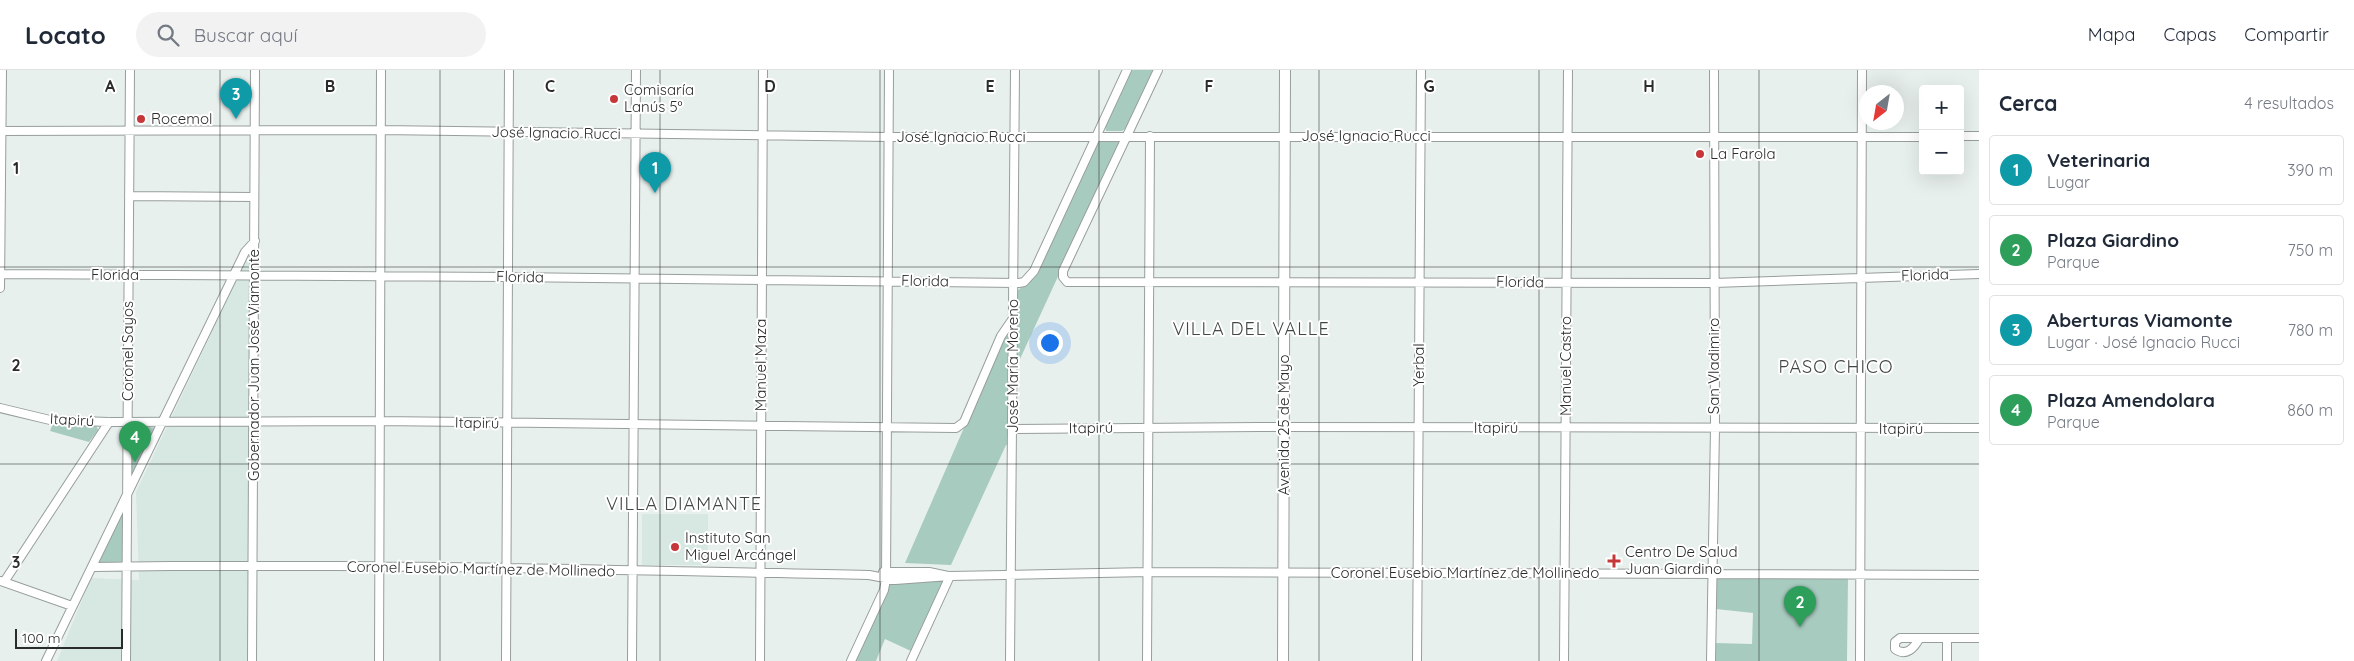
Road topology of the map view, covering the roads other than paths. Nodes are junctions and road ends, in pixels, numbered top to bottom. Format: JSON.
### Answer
{"nodes":[{"id":1,"x":2,"y":70,"type":"edge"},
{"id":2,"x":130,"y":70,"type":"edge"},
{"id":3,"x":255,"y":70,"type":"edge"},
{"id":4,"x":381,"y":70,"type":"edge"},
{"id":5,"x":509,"y":70,"type":"edge"},
{"id":6,"x":636,"y":70,"type":"edge"},
{"id":7,"x":762,"y":70,"type":"edge"},
{"id":8,"x":889,"y":70,"type":"edge"},
{"id":9,"x":1015,"y":70,"type":"edge"},
{"id":10,"x":1127,"y":70,"type":"edge"},
{"id":11,"x":1158,"y":70,"type":"edge"},
{"id":12,"x":1285,"y":70,"type":"edge"},
{"id":13,"x":1421,"y":70,"type":"edge"},
{"id":14,"x":1568,"y":70,"type":"edge"},
{"id":15,"x":1714,"y":70,"type":"edge"},
{"id":16,"x":1862,"y":70,"type":"edge"},
{"id":17,"x":255,"y":130,"type":"junction"},
{"id":18,"x":381,"y":130,"type":"junction"},
{"id":19,"x":1,"y":131,"type":"edge"},
{"id":20,"x":130,"y":132,"type":"junction"},
{"id":21,"x":509,"y":132,"type":"junction"},
{"id":22,"x":635,"y":135,"type":"junction"},
{"id":23,"x":763,"y":135,"type":"junction"},
{"id":24,"x":1095,"y":136,"type":"junction"},
{"id":25,"x":1127,"y":136,"type":"junction"},
{"id":26,"x":1150,"y":136,"type":"junction"},
{"id":27,"x":1285,"y":136,"type":"junction"},
{"id":28,"x":1420,"y":136,"type":"junction"},
{"id":29,"x":1964,"y":136,"type":"edge"},
{"id":30,"x":1979,"y":136,"type":"edge"},
{"id":31,"x":889,"y":137,"type":"junction"},
{"id":32,"x":1015,"y":137,"type":"junction"},
{"id":33,"x":1568,"y":137,"type":"junction"},
{"id":34,"x":1862,"y":137,"type":"junction"},
{"id":35,"x":1919,"y":137,"type":"edge"},
{"id":36,"x":1713,"y":138,"type":"junction"},
{"id":37,"x":129,"y":196,"type":"junction"},
{"id":38,"x":254,"y":197,"type":"junction"},
{"id":39,"x":255,"y":241,"type":"junction"},
{"id":40,"x":0,"y":274,"type":"edge"},
{"id":41,"x":1979,"y":274,"type":"edge"},
{"id":42,"x":128,"y":275,"type":"junction"},
{"id":43,"x":233,"y":276,"type":"junction"},
{"id":44,"x":254,"y":276,"type":"junction"},
{"id":45,"x":381,"y":276,"type":"junction"},
{"id":46,"x":508,"y":277,"type":"junction"},
{"id":47,"x":1862,"y":278,"type":"junction"},
{"id":48,"x":635,"y":280,"type":"junction"},
{"id":49,"x":761,"y":280,"type":"junction"},
{"id":50,"x":888,"y":280,"type":"junction"},
{"id":51,"x":1148,"y":280,"type":"junction"},
{"id":52,"x":1284,"y":281,"type":"junction"},
{"id":53,"x":1420,"y":281,"type":"junction"},
{"id":54,"x":1566,"y":283,"type":"junction"},
{"id":55,"x":1714,"y":283,"type":"junction"},
{"id":56,"x":1013,"y":284,"type":"junction"},
{"id":57,"x":0,"y":288,"type":"edge"},
{"id":58,"x":1012,"y":320,"type":"junction"},
{"id":59,"x":0,"y":408,"type":"edge"},
{"id":60,"x":127,"y":421,"type":"junction"},
{"id":61,"x":163,"y":421,"type":"junction"},
{"id":62,"x":380,"y":421,"type":"junction"},
{"id":63,"x":109,"y":422,"type":"junction"},
{"id":64,"x":253,"y":422,"type":"junction"},
{"id":65,"x":507,"y":424,"type":"junction"},
{"id":66,"x":634,"y":424,"type":"junction"},
{"id":67,"x":760,"y":424,"type":"junction"},
{"id":68,"x":888,"y":426,"type":"junction"},
{"id":69,"x":1148,"y":427,"type":"junction"},
{"id":70,"x":1284,"y":428,"type":"junction"},
{"id":71,"x":1418,"y":428,"type":"junction"},
{"id":72,"x":1566,"y":428,"type":"junction"},
{"id":73,"x":1715,"y":428,"type":"junction"},
{"id":74,"x":1979,"y":428,"type":"edge"},
{"id":75,"x":1013,"y":429,"type":"junction"},
{"id":76,"x":1861,"y":429,"type":"junction"},
{"id":77,"x":126,"y":497,"type":"junction"},
{"id":78,"x":125,"y":566,"type":"junction"},
{"id":79,"x":253,"y":566,"type":"junction"},
{"id":80,"x":92,"y":567,"type":"junction"},
{"id":81,"x":379,"y":567,"type":"junction"},
{"id":82,"x":506,"y":568,"type":"junction"},
{"id":83,"x":632,"y":570,"type":"junction"},
{"id":84,"x":1148,"y":572,"type":"junction"},
{"id":85,"x":1284,"y":572,"type":"junction"},
{"id":86,"x":1418,"y":572,"type":"junction"},
{"id":87,"x":760,"y":573,"type":"junction"},
{"id":88,"x":1713,"y":573,"type":"junction"},
{"id":89,"x":1564,"y":574,"type":"junction"},
{"id":90,"x":886,"y":575,"type":"junction"},
{"id":91,"x":1860,"y":575,"type":"junction"},
{"id":92,"x":1979,"y":575,"type":"edge"},
{"id":93,"x":950,"y":576,"type":"junction"},
{"id":94,"x":1011,"y":576,"type":"junction"},
{"id":95,"x":2,"y":581,"type":"edge"},
{"id":96,"x":72,"y":606,"type":"junction"},
{"id":97,"x":1919,"y":638,"type":"dead end"},
{"id":98,"x":1947,"y":638,"type":"junction"},
{"id":99,"x":1979,"y":638,"type":"edge"},
{"id":100,"x":46,"y":661,"type":"edge"},
{"id":101,"x":126,"y":661,"type":"edge"},
{"id":102,"x":252,"y":661,"type":"edge"},
{"id":103,"x":379,"y":661,"type":"edge"},
{"id":104,"x":506,"y":661,"type":"edge"},
{"id":105,"x":632,"y":661,"type":"edge"},
{"id":106,"x":760,"y":661,"type":"edge"},
{"id":107,"x":852,"y":661,"type":"edge"},
{"id":108,"x":911,"y":661,"type":"edge"},
{"id":109,"x":1010,"y":661,"type":"edge"},
{"id":110,"x":1147,"y":661,"type":"edge"},
{"id":111,"x":1283,"y":661,"type":"edge"},
{"id":112,"x":1417,"y":661,"type":"edge"},
{"id":113,"x":1564,"y":661,"type":"edge"},
{"id":114,"x":1711,"y":661,"type":"edge"},
{"id":115,"x":1860,"y":661,"type":"edge"},
{"id":116,"x":1946,"y":661,"type":"edge"}],
"edges":[{"from":1,"to":19,"type":"street"},
{"from":2,"to":20,"type":"street","name":"Coronel Sayos"},
{"from":3,"to":17,"type":"street","name":"Gobernador Juan José Viamonte"},
{"from":4,"to":18,"type":"street"},
{"from":5,"to":21,"type":"street"},
{"from":6,"to":22,"type":"street"},
{"from":7,"to":23,"type":"street","name":"Manuel Maza"},
{"from":8,"to":31,"type":"street"},
{"from":9,"to":32,"type":"street","name":"José María Moreno"},
{"from":10,"to":24,"type":"street"},
{"from":11,"to":25,"type":"street"},
{"from":12,"to":27,"type":"main road","name":"Avenida 25 de Mayo"},
{"from":13,"to":28,"type":"street","name":"Yerbal"},
{"from":14,"to":33,"type":"street","name":"Manuel Castro"},
{"from":15,"to":36,"type":"street","name":"San Vladimiro"},
{"from":16,"to":34,"type":"street"},
{"from":17,"to":18,"type":"street","name":"José Ignacio Rucci"},
{"from":17,"to":20,"type":"street","name":"José Ignacio Rucci"},
{"from":17,"to":38,"type":"street","name":"Gobernador Juan José Viamonte"},
{"from":18,"to":21,"type":"street","name":"José Ignacio Rucci"},
{"from":18,"to":45,"type":"street"},
{"from":19,"to":20,"type":"street","name":"José Ignacio Rucci"},
{"from":19,"to":40,"type":"street"},
{"from":20,"to":37,"type":"street","name":"Coronel Sayos"},
{"from":21,"to":22,"type":"street","name":"José Ignacio Rucci"},
{"from":21,"to":46,"type":"street"},
{"from":22,"to":23,"type":"street","name":"José Ignacio Rucci"},
{"from":22,"to":48,"type":"street"},
{"from":23,"to":31,"type":"street","name":"José Ignacio Rucci"},
{"from":23,"to":49,"type":"street","name":"Manuel Maza"},
{"from":24,"to":25,"type":"street","name":"José Ignacio Rucci"},
{"from":24,"to":32,"type":"street","name":"José Ignacio Rucci"},
{"from":24,"to":56,"type":"street"},
{"from":25,"to":26,"type":"street","name":"José Ignacio Rucci"},
{"from":25,"to":51,"type":"street","name":"Florida"},
{"from":26,"to":27,"type":"street","name":"José Ignacio Rucci"},
{"from":26,"to":51,"type":"street"},
{"from":27,"to":28,"type":"street","name":"José Ignacio Rucci"},
{"from":27,"to":52,"type":"main road","name":"Avenida 25 de Mayo"},
{"from":28,"to":33,"type":"street","name":"José Ignacio Rucci"},
{"from":28,"to":53,"type":"street","name":"Yerbal"},
{"from":29,"to":30,"type":"street"},
{"from":31,"to":32,"type":"street","name":"José Ignacio Rucci"},
{"from":31,"to":50,"type":"street"},
{"from":32,"to":56,"type":"street","name":"José María Moreno"},
{"from":33,"to":36,"type":"street","name":"José Ignacio Rucci"},
{"from":33,"to":54,"type":"street","name":"Manuel Castro"},
{"from":34,"to":35,"type":"street","name":"José Ignacio Rucci"},
{"from":34,"to":36,"type":"street","name":"José Ignacio Rucci"},
{"from":34,"to":47,"type":"street"},
{"from":36,"to":55,"type":"street","name":"San Vladimiro"},
{"from":37,"to":38,"type":"street"},
{"from":37,"to":42,"type":"street","name":"Coronel Sayos"},
{"from":38,"to":39,"type":"street","name":"Gobernador Juan José Viamonte"},
{"from":39,"to":43,"type":"street"},
{"from":39,"to":44,"type":"street","name":"Gobernador Juan José Viamonte"},
{"from":40,"to":42,"type":"street","name":"Florida"},
{"from":40,"to":57,"type":"street"},
{"from":41,"to":47,"type":"street","name":"Florida"},
{"from":42,"to":43,"type":"street","name":"Florida"},
{"from":42,"to":60,"type":"street","name":"Coronel Sayos"},
{"from":43,"to":44,"type":"street","name":"Florida"},
{"from":43,"to":61,"type":"street"},
{"from":44,"to":45,"type":"street","name":"Florida"},
{"from":44,"to":64,"type":"street","name":"Gobernador Juan José Viamonte"},
{"from":45,"to":46,"type":"street","name":"Florida"},
{"from":45,"to":62,"type":"street"},
{"from":46,"to":48,"type":"street","name":"Florida"},
{"from":46,"to":65,"type":"street"},
{"from":47,"to":55,"type":"street","name":"Florida"},
{"from":47,"to":76,"type":"street"},
{"from":48,"to":49,"type":"street","name":"Florida"},
{"from":48,"to":66,"type":"street"},
{"from":49,"to":50,"type":"street","name":"Florida"},
{"from":49,"to":67,"type":"street","name":"Manuel Maza"},
{"from":50,"to":56,"type":"street","name":"Florida"},
{"from":50,"to":68,"type":"street"},
{"from":51,"to":52,"type":"street","name":"Florida"},
{"from":51,"to":69,"type":"street"},
{"from":52,"to":53,"type":"street","name":"Florida"},
{"from":52,"to":70,"type":"main road","name":"Avenida 25 de Mayo"},
{"from":53,"to":54,"type":"street","name":"Florida"},
{"from":53,"to":71,"type":"street","name":"Yerbal"},
{"from":54,"to":55,"type":"street","name":"Florida"},
{"from":54,"to":72,"type":"street","name":"Manuel Castro"},
{"from":55,"to":73,"type":"street","name":"San Vladimiro"},
{"from":56,"to":58,"type":"street","name":"José María Moreno"},
{"from":58,"to":68,"type":"street","name":"Itapirú"},
{"from":58,"to":75,"type":"street","name":"José María Moreno"},
{"from":59,"to":63,"type":"street","name":"Itapirú"},
{"from":60,"to":61,"type":"street","name":"Itapirú"},
{"from":60,"to":63,"type":"street","name":"Itapirú"},
{"from":60,"to":77,"type":"street","name":"Coronel Sayos"},
{"from":61,"to":64,"type":"street","name":"Itapirú"},
{"from":61,"to":77,"type":"street"},
{"from":62,"to":64,"type":"street","name":"Itapirú"},
{"from":62,"to":65,"type":"street","name":"Itapirú"},
{"from":62,"to":81,"type":"street"},
{"from":63,"to":95,"type":"street"},
{"from":64,"to":79,"type":"street","name":"Gobernador Juan José Viamonte"},
{"from":65,"to":66,"type":"street","name":"Itapirú"},
{"from":65,"to":82,"type":"street"},
{"from":66,"to":67,"type":"street","name":"Itapirú"},
{"from":66,"to":83,"type":"street"},
{"from":67,"to":68,"type":"street","name":"Itapirú"},
{"from":67,"to":87,"type":"street","name":"Manuel Maza"},
{"from":68,"to":90,"type":"street"},
{"from":69,"to":70,"type":"street","name":"Itapirú"},
{"from":69,"to":75,"type":"street","name":"Itapirú"},
{"from":69,"to":84,"type":"street"},
{"from":70,"to":71,"type":"street","name":"Itapirú"},
{"from":70,"to":85,"type":"main road","name":"Avenida 25 de Mayo"},
{"from":71,"to":72,"type":"street","name":"Itapirú"},
{"from":71,"to":86,"type":"street","name":"Yerbal"},
{"from":72,"to":73,"type":"street","name":"Itapirú"},
{"from":72,"to":89,"type":"street","name":"Manuel Castro"},
{"from":73,"to":76,"type":"street","name":"Itapirú"},
{"from":73,"to":88,"type":"street","name":"San Vladimiro"},
{"from":74,"to":76,"type":"street","name":"Itapirú"},
{"from":75,"to":94,"type":"street","name":"José María Moreno"},
{"from":76,"to":91,"type":"street"},
{"from":77,"to":78,"type":"street","name":"Coronel Sayos"},
{"from":77,"to":80,"type":"street"},
{"from":78,"to":79,"type":"street","name":"Coronel Eusebio Martínez de Mollinedo"},
{"from":78,"to":80,"type":"street","name":"Coronel Eusebio Martínez de Mollinedo"},
{"from":78,"to":101,"type":"street","name":"Coronel Sayos"},
{"from":79,"to":81,"type":"street","name":"Coronel Eusebio Martínez de Mollinedo"},
{"from":79,"to":102,"type":"street","name":"Gobernador Juan José Viamonte"},
{"from":80,"to":96,"type":"street"},
{"from":81,"to":82,"type":"street","name":"Coronel Eusebio Martínez de Mollinedo"},
{"from":81,"to":103,"type":"street"},
{"from":82,"to":83,"type":"street","name":"Coronel Eusebio Martínez de Mollinedo"},
{"from":82,"to":104,"type":"street"},
{"from":83,"to":87,"type":"street","name":"Coronel Eusebio Martínez de Mollinedo"},
{"from":83,"to":105,"type":"street"},
{"from":84,"to":85,"type":"street","name":"Coronel Eusebio Martínez de Mollinedo"},
{"from":84,"to":94,"type":"street","name":"Coronel Eusebio Martínez de Mollinedo"},
{"from":84,"to":110,"type":"street"},
{"from":85,"to":86,"type":"street","name":"Coronel Eusebio Martínez de Mollinedo"},
{"from":85,"to":111,"type":"main road","name":"Avenida 25 de Mayo"},
{"from":86,"to":89,"type":"street","name":"Coronel Eusebio Martínez de Mollinedo"},
{"from":86,"to":112,"type":"street","name":"Yerbal"},
{"from":87,"to":90,"type":"street","name":"Coronel Eusebio Martínez de Mollinedo"},
{"from":87,"to":106,"type":"street","name":"Manuel Maza"},
{"from":88,"to":89,"type":"street","name":"Coronel Eusebio Martínez de Mollinedo"},
{"from":88,"to":91,"type":"street","name":"Coronel Eusebio Martínez de Mollinedo"},
{"from":88,"to":114,"type":"street","name":"San Vladimiro"},
{"from":89,"to":113,"type":"street","name":"Manuel Castro"},
{"from":90,"to":93,"type":"street","name":"Coronel Eusebio Martínez de Mollinedo"},
{"from":90,"to":107,"type":"street"},
{"from":91,"to":92,"type":"street","name":"Coronel Eusebio Martínez de Mollinedo"},
{"from":91,"to":115,"type":"street"},
{"from":93,"to":94,"type":"street","name":"Coronel Eusebio Martínez de Mollinedo"},
{"from":93,"to":108,"type":"street"},
{"from":94,"to":109,"type":"street","name":"José María Moreno"},
{"from":95,"to":96,"type":"street"},
{"from":96,"to":100,"type":"street"},
{"from":97,"to":98,"type":"street"},
{"from":98,"to":99,"type":"street"},
{"from":98,"to":116,"type":"street"}]}
